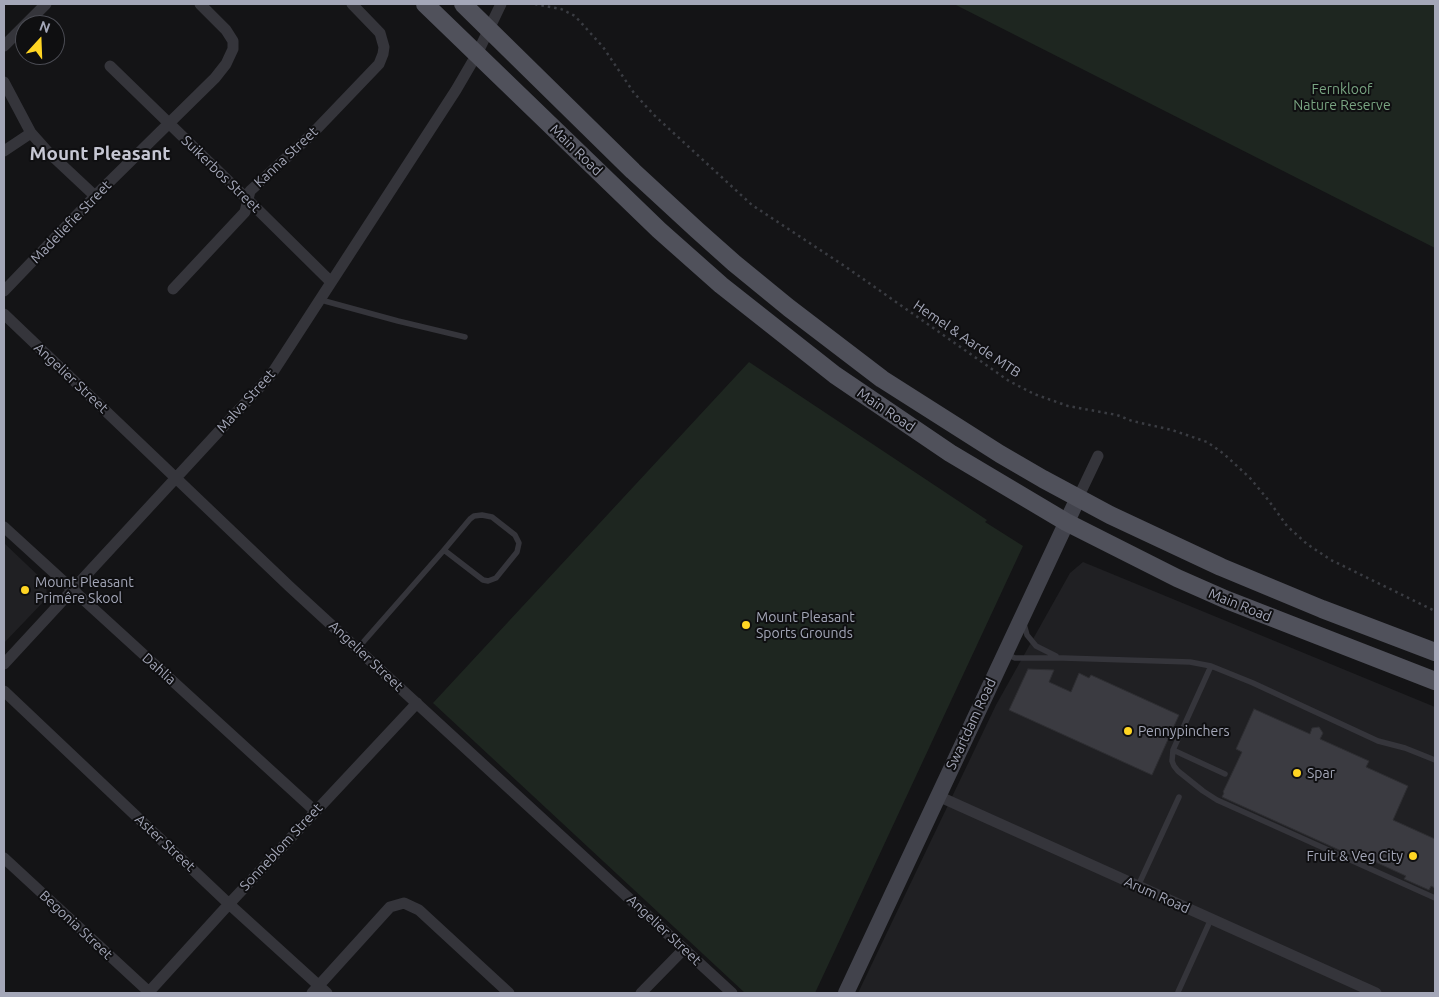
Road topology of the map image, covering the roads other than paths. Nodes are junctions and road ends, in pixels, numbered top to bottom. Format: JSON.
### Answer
{"nodes":[{"id":1,"x":46,"y":4,"type":"edge"},
{"id":2,"x":200,"y":4,"type":"edge"},
{"id":3,"x":352,"y":4,"type":"edge"},
{"id":4,"x":425,"y":4,"type":"edge"},
{"id":5,"x":463,"y":4,"type":"edge"},
{"id":6,"x":501,"y":4,"type":"edge"},
{"id":7,"x":488,"y":29,"type":"junction"},
{"id":8,"x":4,"y":46,"type":"edge"},
{"id":9,"x":477,"y":54,"type":"junction"},
{"id":10,"x":110,"y":66,"type":"dead end"},
{"id":11,"x":4,"y":82,"type":"edge"},
{"id":12,"x":169,"y":123,"type":"junction"},
{"id":13,"x":30,"y":133,"type":"junction"},
{"id":14,"x":4,"y":151,"type":"edge"},
{"id":15,"x":95,"y":196,"type":"junction"},
{"id":16,"x":248,"y":200,"type":"junction"},
{"id":17,"x":331,"y":282,"type":"junction"},
{"id":18,"x":173,"y":289,"type":"dead end"},
{"id":19,"x":4,"y":291,"type":"edge"},
{"id":20,"x":321,"y":300,"type":"junction"},
{"id":21,"x":4,"y":314,"type":"edge"},
{"id":22,"x":465,"y":337,"type":"dead end"},
{"id":23,"x":1098,"y":456,"type":"dead end"},
{"id":24,"x":176,"y":478,"type":"junction"},
{"id":25,"x":1078,"y":498,"type":"junction"},
{"id":26,"x":1066,"y":522,"type":"junction"},
{"id":27,"x":4,"y":527,"type":"edge"},
{"id":28,"x":444,"y":550,"type":"junction"},
{"id":29,"x":72,"y":590,"type":"junction"},
{"id":30,"x":1023,"y":612,"type":"junction"},
{"id":31,"x":358,"y":648,"type":"junction"},
{"id":32,"x":1435,"y":652,"type":"edge"},
{"id":33,"x":1004,"y":653,"type":"junction"},
{"id":34,"x":1063,"y":658,"type":"junction"},
{"id":35,"x":4,"y":664,"type":"edge"},
{"id":36,"x":1211,"y":666,"type":"junction"},
{"id":37,"x":1435,"y":681,"type":"edge"},
{"id":38,"x":4,"y":691,"type":"edge"},
{"id":39,"x":417,"y":703,"type":"junction"},
{"id":40,"x":1173,"y":750,"type":"junction"},
{"id":41,"x":1435,"y":760,"type":"edge"},
{"id":42,"x":1225,"y":774,"type":"dead end"},
{"id":43,"x":938,"y":796,"type":"junction"},
{"id":44,"x":1179,"y":797,"type":"dead end"},
{"id":45,"x":315,"y":812,"type":"junction"},
{"id":46,"x":4,"y":858,"type":"edge"},
{"id":47,"x":1138,"y":886,"type":"junction"},
{"id":48,"x":1435,"y":898,"type":"edge"},
{"id":49,"x":229,"y":904,"type":"junction"},
{"id":50,"x":1211,"y":919,"type":"junction"},
{"id":51,"x":684,"y":949,"type":"junction"},
{"id":52,"x":319,"y":991,"type":"edge"},
{"id":53,"x":1178,"y":992,"type":"edge"},
{"id":54,"x":148,"y":993,"type":"edge"},
{"id":55,"x":509,"y":993,"type":"edge"},
{"id":56,"x":641,"y":993,"type":"edge"},
{"id":57,"x":732,"y":993,"type":"edge"},
{"id":58,"x":846,"y":993,"type":"edge"},
{"id":59,"x":1376,"y":993,"type":"edge"}],
"edges":[{"from":1,"to":8,"type":"street"},
{"from":2,"to":12,"type":"street","name":"Madeliefie Street"},
{"from":3,"to":16,"type":"street","name":"Kanna Street"},
{"from":4,"to":9,"type":"main road","name":"Main Road"},
{"from":5,"to":7,"type":"main road","name":"Main Road"},
{"from":6,"to":7,"type":"street","name":"Malva Street"},
{"from":7,"to":9,"type":"street","name":"Malva Street"},
{"from":7,"to":25,"type":"main road","name":"Main Road"},
{"from":9,"to":17,"type":"street","name":"Malva Street"},
{"from":9,"to":26,"type":"main road","name":"Main Road"},
{"from":10,"to":12,"type":"street","name":"Suikerbos Street"},
{"from":11,"to":13,"type":"street"},
{"from":12,"to":15,"type":"street","name":"Madeliefie Street"},
{"from":12,"to":16,"type":"street","name":"Suikerbos Street"},
{"from":13,"to":14,"type":"street"},
{"from":13,"to":15,"type":"street"},
{"from":15,"to":19,"type":"street","name":"Madeliefie Street"},
{"from":16,"to":17,"type":"street","name":"Suikerbos Street"},
{"from":16,"to":18,"type":"street","name":"Kanna Street"},
{"from":17,"to":20,"type":"street","name":"Malva Street"},
{"from":20,"to":22,"type":"lane"},
{"from":20,"to":24,"type":"street","name":"Malva Street"},
{"from":21,"to":24,"type":"street","name":"Angelier Street"},
{"from":23,"to":25,"type":"street","name":"Swartdam Road"},
{"from":24,"to":29,"type":"street","name":"Malva Street"},
{"from":24,"to":31,"type":"street","name":"Angelier Street"},
{"from":25,"to":26,"type":"street","name":"Swartdam Road"},
{"from":25,"to":32,"type":"main road","name":"Main Road"},
{"from":26,"to":30,"type":"street","name":"Swartdam Road"},
{"from":26,"to":37,"type":"main road","name":"Main Road"},
{"from":27,"to":29,"type":"street","name":"Dahlia"},
{"from":28,"to":28,"type":"lane"},
{"from":28,"to":31,"type":"lane"},
{"from":29,"to":35,"type":"street","name":"Malva Street"},
{"from":29,"to":45,"type":"street","name":"Dahlia"},
{"from":30,"to":33,"type":"street","name":"Swartdam Road"},
{"from":30,"to":34,"type":"lane"},
{"from":31,"to":39,"type":"street","name":"Angelier Street"},
{"from":33,"to":34,"type":"lane"},
{"from":33,"to":43,"type":"street","name":"Swartdam Road"},
{"from":34,"to":36,"type":"lane"},
{"from":36,"to":40,"type":"lane"},
{"from":36,"to":41,"type":"lane"},
{"from":38,"to":49,"type":"street","name":"Aster Street"},
{"from":39,"to":45,"type":"street","name":"Sonneblom Street"},
{"from":39,"to":51,"type":"street","name":"Angelier Street"},
{"from":40,"to":42,"type":"lane"},
{"from":40,"to":48,"type":"lane"},
{"from":43,"to":47,"type":"street","name":"Arum Road"},
{"from":43,"to":58,"type":"street","name":"Swartdam Road"},
{"from":44,"to":47,"type":"lane"},
{"from":45,"to":49,"type":"street","name":"Sonneblom Street"},
{"from":46,"to":54,"type":"street","name":"Begonia Street"},
{"from":47,"to":50,"type":"street","name":"Arum Road"},
{"from":49,"to":52,"type":"street","name":"Aster Street"},
{"from":49,"to":54,"type":"street","name":"Sonneblom Street"},
{"from":50,"to":53,"type":"lane"},
{"from":50,"to":59,"type":"street","name":"Arum Road"},
{"from":51,"to":56,"type":"street"},
{"from":51,"to":57,"type":"street","name":"Angelier Street"},
{"from":52,"to":55,"type":"street"}]}
